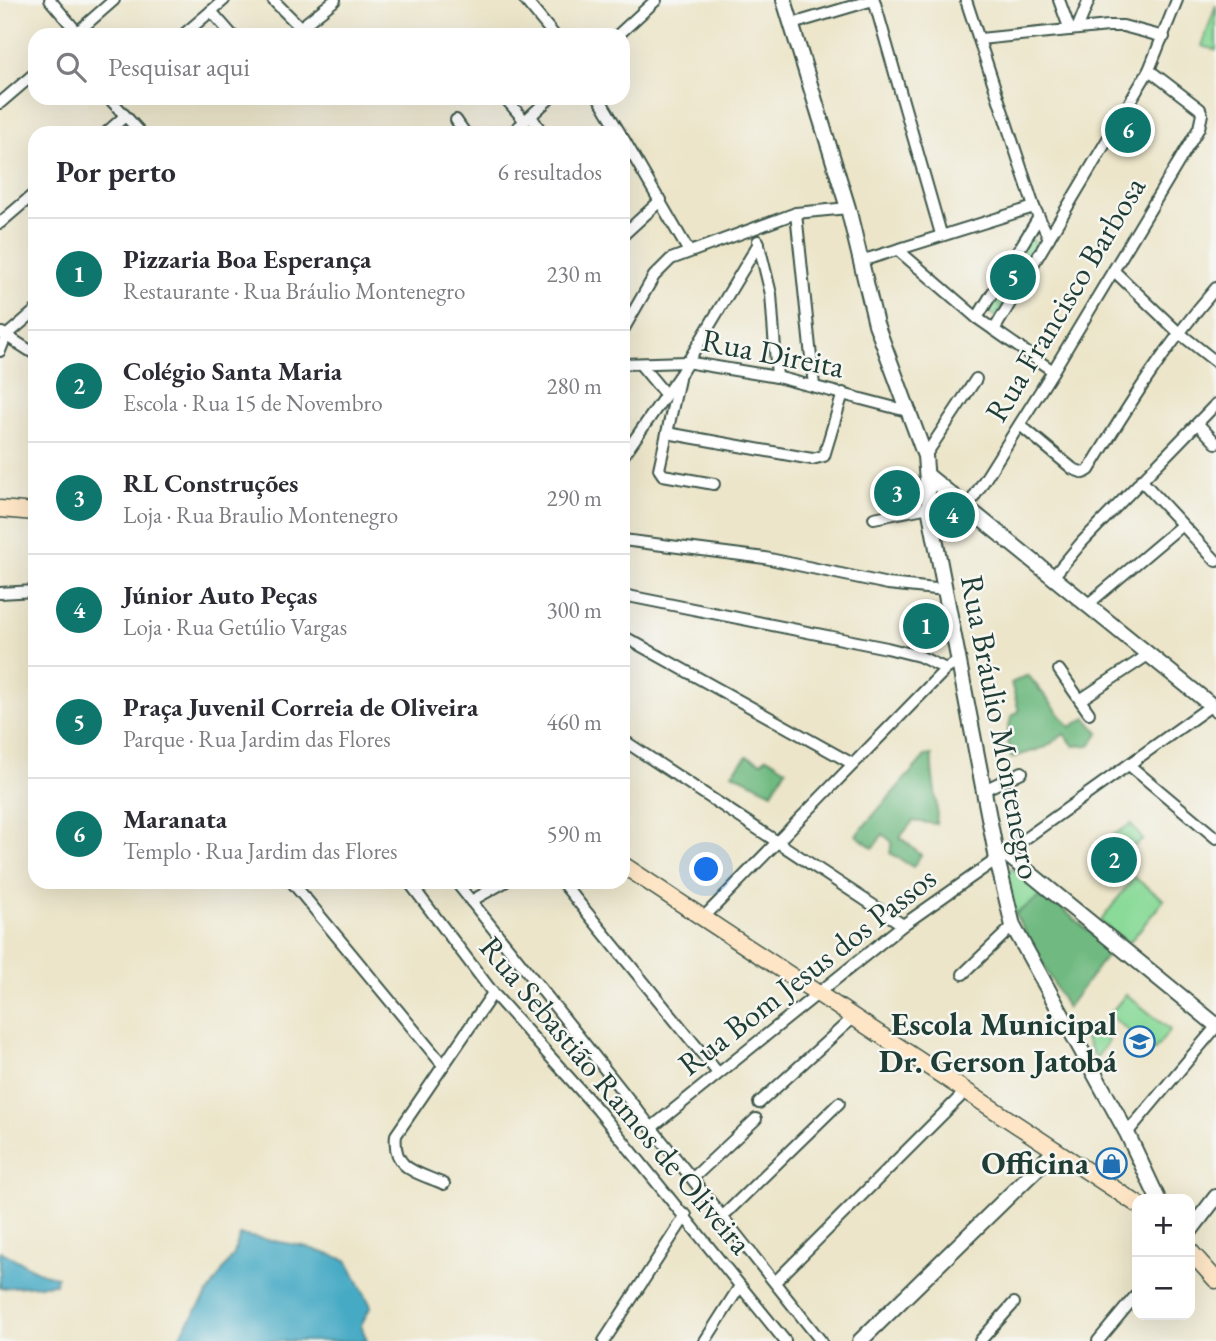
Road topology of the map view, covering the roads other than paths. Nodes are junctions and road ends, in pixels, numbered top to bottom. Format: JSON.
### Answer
{"nodes":[{"id":1,"x":50,"y":0,"type":"edge"},
{"id":2,"x":114,"y":0,"type":"edge"},
{"id":3,"x":224,"y":0,"type":"edge"},
{"id":4,"x":273,"y":0,"type":"edge"},
{"id":5,"x":335,"y":0,"type":"edge"},
{"id":6,"x":526,"y":0,"type":"edge"},
{"id":7,"x":656,"y":0,"type":"edge"},
{"id":8,"x":784,"y":0,"type":"edge"},
{"id":9,"x":873,"y":0,"type":"edge"},
{"id":10,"x":966,"y":0,"type":"edge"},
{"id":11,"x":1059,"y":0,"type":"edge"},
{"id":12,"x":1089,"y":0,"type":"edge"},
{"id":13,"x":1177,"y":0,"type":"edge"},
{"id":14,"x":211,"y":11,"type":"junction"},
{"id":15,"x":792,"y":23,"type":"junction"},
{"id":16,"x":71,"y":28,"type":"edge"},
{"id":17,"x":81,"y":28,"type":"edge"},
{"id":18,"x":191,"y":28,"type":"edge"},
{"id":19,"x":226,"y":28,"type":"edge"},
{"id":20,"x":302,"y":28,"type":"edge"},
{"id":21,"x":308,"y":28,"type":"edge"},
{"id":22,"x":548,"y":28,"type":"edge"},
{"id":23,"x":626,"y":28,"type":"edge"},
{"id":24,"x":1074,"y":30,"type":"junction"},
{"id":25,"x":1164,"y":37,"type":"junction"},
{"id":26,"x":981,"y":39,"type":"junction"},
{"id":27,"x":1149,"y":70,"type":"junction"},
{"id":28,"x":28,"y":79,"type":"edge"},
{"id":29,"x":0,"y":103,"type":"edge"},
{"id":30,"x":115,"y":105,"type":"edge"},
{"id":31,"x":513,"y":105,"type":"edge"},
{"id":32,"x":542,"y":105,"type":"edge"},
{"id":33,"x":602,"y":105,"type":"edge"},
{"id":34,"x":125,"y":116,"type":"junction"},
{"id":35,"x":528,"y":118,"type":"junction"},
{"id":36,"x":456,"y":120,"type":"dead end"},
{"id":37,"x":114,"y":126,"type":"edge"},
{"id":38,"x":134,"y":126,"type":"edge"},
{"id":39,"x":460,"y":126,"type":"edge"},
{"id":40,"x":519,"y":126,"type":"edge"},
{"id":41,"x":535,"y":126,"type":"edge"},
{"id":42,"x":616,"y":126,"type":"edge"},
{"id":43,"x":630,"y":149,"type":"edge"},
{"id":44,"x":28,"y":199,"type":"edge"},
{"id":45,"x":661,"y":200,"type":"junction"},
{"id":46,"x":848,"y":208,"type":"junction"},
{"id":47,"x":1037,"y":212,"type":"junction"},
{"id":48,"x":796,"y":213,"type":"junction"},
{"id":49,"x":0,"y":223,"type":"edge"},
{"id":50,"x":630,"y":229,"type":"edge"},
{"id":51,"x":751,"y":230,"type":"junction"},
{"id":52,"x":941,"y":234,"type":"junction"},
{"id":53,"x":1049,"y":238,"type":"junction"},
{"id":54,"x":759,"y":243,"type":"junction"},
{"id":55,"x":688,"y":250,"type":"junction"},
{"id":56,"x":898,"y":250,"type":"junction"},
{"id":57,"x":861,"y":261,"type":"junction"},
{"id":58,"x":1114,"y":271,"type":"junction"},
{"id":59,"x":1216,"y":288,"type":"edge"},
{"id":60,"x":28,"y":316,"type":"edge"},
{"id":61,"x":630,"y":318,"type":"edge"},
{"id":62,"x":977,"y":318,"type":"junction"},
{"id":63,"x":994,"y":330,"type":"junction"},
{"id":64,"x":1178,"y":332,"type":"junction"},
{"id":65,"x":3,"y":334,"type":"edge"},
{"id":66,"x":28,"y":350,"type":"edge"},
{"id":67,"x":0,"y":351,"type":"edge"},
{"id":68,"x":686,"y":362,"type":"junction"},
{"id":69,"x":1216,"y":362,"type":"edge"},
{"id":70,"x":640,"y":364,"type":"junction"},
{"id":71,"x":630,"y":365,"type":"edge"},
{"id":72,"x":1053,"y":371,"type":"junction"},
{"id":73,"x":681,"y":373,"type":"junction"},
{"id":74,"x":777,"y":377,"type":"junction"},
{"id":75,"x":976,"y":379,"type":"dead end"},
{"id":76,"x":814,"y":386,"type":"junction"},
{"id":77,"x":843,"y":393,"type":"junction"},
{"id":78,"x":665,"y":394,"type":"junction"},
{"id":79,"x":1216,"y":404,"type":"edge"},
{"id":80,"x":911,"y":412,"type":"junction"},
{"id":81,"x":1198,"y":424,"type":"junction"},
{"id":82,"x":1020,"y":425,"type":"junction"},
{"id":83,"x":667,"y":433,"type":"junction"},
{"id":84,"x":1216,"y":443,"type":"edge"},
{"id":85,"x":630,"y":446,"type":"edge"},
{"id":86,"x":925,"y":456,"type":"junction"},
{"id":87,"x":928,"y":476,"type":"junction"},
{"id":88,"x":1141,"y":480,"type":"junction"},
{"id":89,"x":715,"y":484,"type":"dead end"},
{"id":90,"x":929,"y":507,"type":"junction"},
{"id":91,"x":0,"y":509,"type":"edge"},
{"id":92,"x":967,"y":509,"type":"junction"},
{"id":93,"x":28,"y":511,"type":"edge"},
{"id":94,"x":874,"y":518,"type":"dead end"},
{"id":95,"x":1182,"y":525,"type":"junction"},
{"id":96,"x":630,"y":541,"type":"edge"},
{"id":97,"x":1216,"y":561,"type":"edge"},
{"id":98,"x":1052,"y":578,"type":"junction"},
{"id":99,"x":945,"y":590,"type":"junction"},
{"id":100,"x":28,"y":591,"type":"edge"},
{"id":101,"x":0,"y":593,"type":"edge"},
{"id":102,"x":630,"y":596,"type":"edge"},
{"id":103,"x":1086,"y":606,"type":"junction"},
{"id":104,"x":630,"y":640,"type":"edge"},
{"id":105,"x":1148,"y":656,"type":"junction"},
{"id":106,"x":953,"y":665,"type":"junction"},
{"id":107,"x":1059,"y":670,"type":"dead end"},
{"id":108,"x":1080,"y":700,"type":"junction"},
{"id":109,"x":1214,"y":707,"type":"edge"},
{"id":110,"x":1089,"y":713,"type":"dead end"},
{"id":111,"x":630,"y":745,"type":"edge"},
{"id":112,"x":853,"y":764,"type":"junction"},
{"id":113,"x":1129,"y":765,"type":"junction"},
{"id":114,"x":1022,"y":772,"type":"dead end"},
{"id":115,"x":984,"y":790,"type":"junction"},
{"id":116,"x":1216,"y":838,"type":"edge"},
{"id":117,"x":777,"y":841,"type":"junction"},
{"id":118,"x":1001,"y":856,"type":"junction"},
{"id":119,"x":630,"y":870,"type":"edge"},
{"id":120,"x":298,"y":889,"type":"edge"},
{"id":121,"x":414,"y":889,"type":"edge"},
{"id":122,"x":462,"y":889,"type":"edge"},
{"id":123,"x":492,"y":889,"type":"edge"},
{"id":124,"x":568,"y":889,"type":"edge"},
{"id":125,"x":471,"y":901,"type":"junction"},
{"id":126,"x":703,"y":918,"type":"junction"},
{"id":127,"x":903,"y":925,"type":"junction"},
{"id":128,"x":1013,"y":926,"type":"junction"},
{"id":129,"x":963,"y":975,"type":"dead end"},
{"id":130,"x":819,"y":992,"type":"junction"},
{"id":131,"x":493,"y":993,"type":"junction"},
{"id":132,"x":855,"y":1016,"type":"junction"},
{"id":133,"x":1216,"y":1026,"type":"edge"},
{"id":134,"x":443,"y":1065,"type":"junction"},
{"id":135,"x":718,"y":1073,"type":"junction"},
{"id":136,"x":967,"y":1090,"type":"junction"},
{"id":137,"x":759,"y":1103,"type":"dead end"},
{"id":138,"x":839,"y":1103,"type":"dead end"},
{"id":139,"x":756,"y":1119,"type":"dead end"},
{"id":140,"x":651,"y":1128,"type":"junction"},
{"id":141,"x":1127,"y":1133,"type":"junction"},
{"id":142,"x":1056,"y":1150,"type":"junction"},
{"id":143,"x":693,"y":1178,"type":"junction"},
{"id":144,"x":444,"y":1184,"type":"dead end"},
{"id":145,"x":1156,"y":1194,"type":"edge"},
{"id":146,"x":1216,"y":1197,"type":"edge"},
{"id":147,"x":1132,"y":1201,"type":"edge"},
{"id":148,"x":686,"y":1215,"type":"junction"},
{"id":149,"x":723,"y":1216,"type":"junction"},
{"id":150,"x":1195,"y":1224,"type":"edge"},
{"id":151,"x":1195,"y":1257,"type":"edge"},
{"id":152,"x":1216,"y":1280,"type":"edge"},
{"id":153,"x":776,"y":1281,"type":"junction"},
{"id":154,"x":740,"y":1286,"type":"junction"},
{"id":155,"x":1132,"y":1300,"type":"edge"},
{"id":156,"x":1014,"y":1303,"type":"dead end"},
{"id":157,"x":604,"y":1341,"type":"edge"},
{"id":158,"x":705,"y":1341,"type":"edge"},
{"id":159,"x":785,"y":1341,"type":"edge"},
{"id":160,"x":821,"y":1341,"type":"edge"},
{"id":161,"x":860,"y":1341,"type":"edge"},
{"id":162,"x":980,"y":1341,"type":"edge"},
{"id":163,"x":1098,"y":1341,"type":"edge"}],
"edges":[{"from":1,"to":16,"type":"street"},
{"from":2,"to":17,"type":"street"},
{"from":3,"to":14,"type":"street"},
{"from":4,"to":20,"type":"street"},
{"from":5,"to":21,"type":"street"},
{"from":6,"to":22,"type":"street"},
{"from":7,"to":23,"type":"street"},
{"from":8,"to":15,"type":"street","name":"Rua Bráulio Montenegro"},
{"from":9,"to":15,"type":"street"},
{"from":9,"to":52,"type":"street"},
{"from":10,"to":26,"type":"street"},
{"from":11,"to":24,"type":"street"},
{"from":12,"to":24,"type":"street"},
{"from":13,"to":25,"type":"street"},
{"from":14,"to":18,"type":"street"},
{"from":14,"to":19,"type":"street"},
{"from":15,"to":46,"type":"street","name":"Rua Bráulio Montenegro"},
{"from":24,"to":25,"type":"street"},
{"from":24,"to":26,"type":"street"},
{"from":25,"to":27,"type":"street"},
{"from":26,"to":47,"type":"street"},
{"from":27,"to":53,"type":"street"},
{"from":27,"to":58,"type":"street","name":"Rua Francisco Barbosa"},
{"from":28,"to":29,"type":"street"},
{"from":30,"to":34,"type":"street"},
{"from":31,"to":35,"type":"street"},
{"from":32,"to":35,"type":"street"},
{"from":33,"to":42,"type":"street"},
{"from":34,"to":37,"type":"street"},
{"from":34,"to":38,"type":"street"},
{"from":35,"to":40,"type":"street"},
{"from":35,"to":41,"type":"street"},
{"from":36,"to":39,"type":"street"},
{"from":43,"to":45,"type":"street"},
{"from":44,"to":49,"type":"street"},
{"from":45,"to":50,"type":"street"},
{"from":45,"to":55,"type":"street"},
{"from":46,"to":48,"type":"street"},
{"from":46,"to":57,"type":"street","name":"Rua Bráulio Montenegro"},
{"from":47,"to":52,"type":"street"},
{"from":47,"to":53,"type":"street"},
{"from":47,"to":62,"type":"street"},
{"from":48,"to":51,"type":"street"},
{"from":48,"to":76,"type":"street"},
{"from":51,"to":54,"type":"street"},
{"from":51,"to":55,"type":"street"},
{"from":52,"to":56,"type":"street"},
{"from":53,"to":63,"type":"street"},
{"from":54,"to":68,"type":"street"},
{"from":54,"to":74,"type":"street"},
{"from":55,"to":61,"type":"street"},
{"from":56,"to":57,"type":"street"},
{"from":56,"to":62,"type":"street"},
{"from":57,"to":80,"type":"street","name":"Rua Bráulio Montenegro"},
{"from":58,"to":64,"type":"street"},
{"from":58,"to":72,"type":"street","name":"Rua Francisco Barbosa"},
{"from":59,"to":64,"type":"street"},
{"from":60,"to":65,"type":"street"},
{"from":62,"to":63,"type":"street"},
{"from":63,"to":72,"type":"street"},
{"from":64,"to":69,"type":"street"},
{"from":64,"to":82,"type":"street"},
{"from":65,"to":66,"type":"street"},
{"from":65,"to":67,"type":"street"},
{"from":68,"to":70,"type":"street","name":"Rua Direita"},
{"from":68,"to":73,"type":"street"},
{"from":68,"to":74,"type":"street","name":"Rua Direita"},
{"from":70,"to":71,"type":"street","name":"Rua Direita"},
{"from":70,"to":78,"type":"street"},
{"from":72,"to":82,"type":"street","name":"Rua Francisco Barbosa"},
{"from":73,"to":78,"type":"street"},
{"from":73,"to":83,"type":"street"},
{"from":74,"to":76,"type":"street","name":"Rua Direita"},
{"from":75,"to":86,"type":"street"},
{"from":76,"to":77,"type":"street","name":"Rua Direita"},
{"from":77,"to":80,"type":"street","name":"Rua Direita"},
{"from":77,"to":83,"type":"street"},
{"from":78,"to":85,"type":"street"},
{"from":79,"to":81,"type":"street"},
{"from":80,"to":86,"type":"street","name":"Rua Bráulio Montenegro"},
{"from":81,"to":84,"type":"street"},
{"from":81,"to":88,"type":"street"},
{"from":82,"to":92,"type":"street","name":"Rua Francisco Barbosa"},
{"from":83,"to":89,"type":"street"},
{"from":86,"to":87,"type":"street","name":"Rua Bráulio Montenegro"},
{"from":87,"to":90,"type":"street","name":"Rua Bráulio Montenegro"},
{"from":87,"to":92,"type":"street"},
{"from":88,"to":95,"type":"street"},
{"from":88,"to":98,"type":"street"},
{"from":90,"to":94,"type":"street"},
{"from":90,"to":99,"type":"street","name":"Rua Bráulio Montenegro"},
{"from":91,"to":93,"type":"main road"},
{"from":92,"to":98,"type":"street"},
{"from":95,"to":97,"type":"street"},
{"from":95,"to":103,"type":"street"},
{"from":96,"to":99,"type":"street"},
{"from":98,"to":103,"type":"street"},
{"from":99,"to":106,"type":"street","name":"Rua Bráulio Montenegro"},
{"from":100,"to":101,"type":"street"},
{"from":102,"to":106,"type":"street"},
{"from":103,"to":105,"type":"street"},
{"from":104,"to":112,"type":"street"},
{"from":105,"to":108,"type":"street"},
{"from":105,"to":109,"type":"street"},
{"from":106,"to":112,"type":"street"},
{"from":106,"to":115,"type":"street","name":"Rua Bráulio Montenegro"},
{"from":107,"to":108,"type":"street"},
{"from":108,"to":110,"type":"street"},
{"from":109,"to":113,"type":"street","name":"Rua Bom Jesus dos Passos"},
{"from":111,"to":117,"type":"street"},
{"from":112,"to":117,"type":"street"},
{"from":113,"to":116,"type":"street"},
{"from":113,"to":118,"type":"street","name":"Rua Bom Jesus dos Passos"},
{"from":114,"to":115,"type":"street"},
{"from":115,"to":118,"type":"street","name":"Rua Bráulio Montenegro"},
{"from":117,"to":126,"type":"street"},
{"from":117,"to":127,"type":"street"},
{"from":118,"to":127,"type":"street","name":"Rua Bom Jesus dos Passos"},
{"from":118,"to":128,"type":"street","name":"Rua Bráulio Montenegro"},
{"from":118,"to":133,"type":"street"},
{"from":119,"to":126,"type":"main road"},
{"from":120,"to":134,"type":"street"},
{"from":121,"to":131,"type":"street","name":"Rua Sebastião Ramos de Oliveira"},
{"from":122,"to":125,"type":"street","name":"Rua Sebastião Ramos de Oliveira"},
{"from":123,"to":125,"type":"street"},
{"from":124,"to":135,"type":"street"},
{"from":125,"to":140,"type":"street","name":"Rua Sebastião Ramos de Oliveira"},
{"from":126,"to":130,"type":"main road"},
{"from":127,"to":130,"type":"street","name":"Rua Bom Jesus dos Passos"},
{"from":128,"to":129,"type":"street"},
{"from":128,"to":141,"type":"street","name":"Rua Bráulio Montenegro"},
{"from":130,"to":132,"type":"main road"},
{"from":130,"to":135,"type":"street","name":"Rua Bom Jesus dos Passos"},
{"from":131,"to":134,"type":"street"},
{"from":131,"to":148,"type":"street","name":"Rua Sebastião Ramos de Oliveira"},
{"from":132,"to":136,"type":"main road"},
{"from":132,"to":137,"type":"street"},
{"from":133,"to":141,"type":"street"},
{"from":134,"to":144,"type":"street"},
{"from":135,"to":140,"type":"street","name":"Rua Bom Jesus dos Passos"},
{"from":136,"to":142,"type":"main road"},
{"from":136,"to":153,"type":"street"},
{"from":138,"to":149,"type":"street"},
{"from":139,"to":143,"type":"street"},
{"from":140,"to":143,"type":"street","name":"Rua Sebastião Ramos de Oliveira"},
{"from":141,"to":145,"type":"street","name":"Rua Bráulio Montenegro"},
{"from":142,"to":147,"type":"main road"},
{"from":142,"to":161,"type":"street"},
{"from":143,"to":149,"type":"street","name":"Rua Sebastião Ramos de Oliveira"},
{"from":146,"to":150,"type":"street"},
{"from":148,"to":154,"type":"street","name":"Rua Sebastião Ramos de Oliveira"},
{"from":148,"to":157,"type":"street"},
{"from":149,"to":153,"type":"street","name":"Rua Sebastião Ramos de Oliveira"},
{"from":151,"to":152,"type":"main road"},
{"from":153,"to":160,"type":"street","name":"Rua Sebastião Ramos de Oliveira"},
{"from":154,"to":158,"type":"street"},
{"from":154,"to":159,"type":"street","name":"Rua Sebastião Ramos de Oliveira"},
{"from":155,"to":163,"type":"street"},
{"from":156,"to":162,"type":"street"}]}
